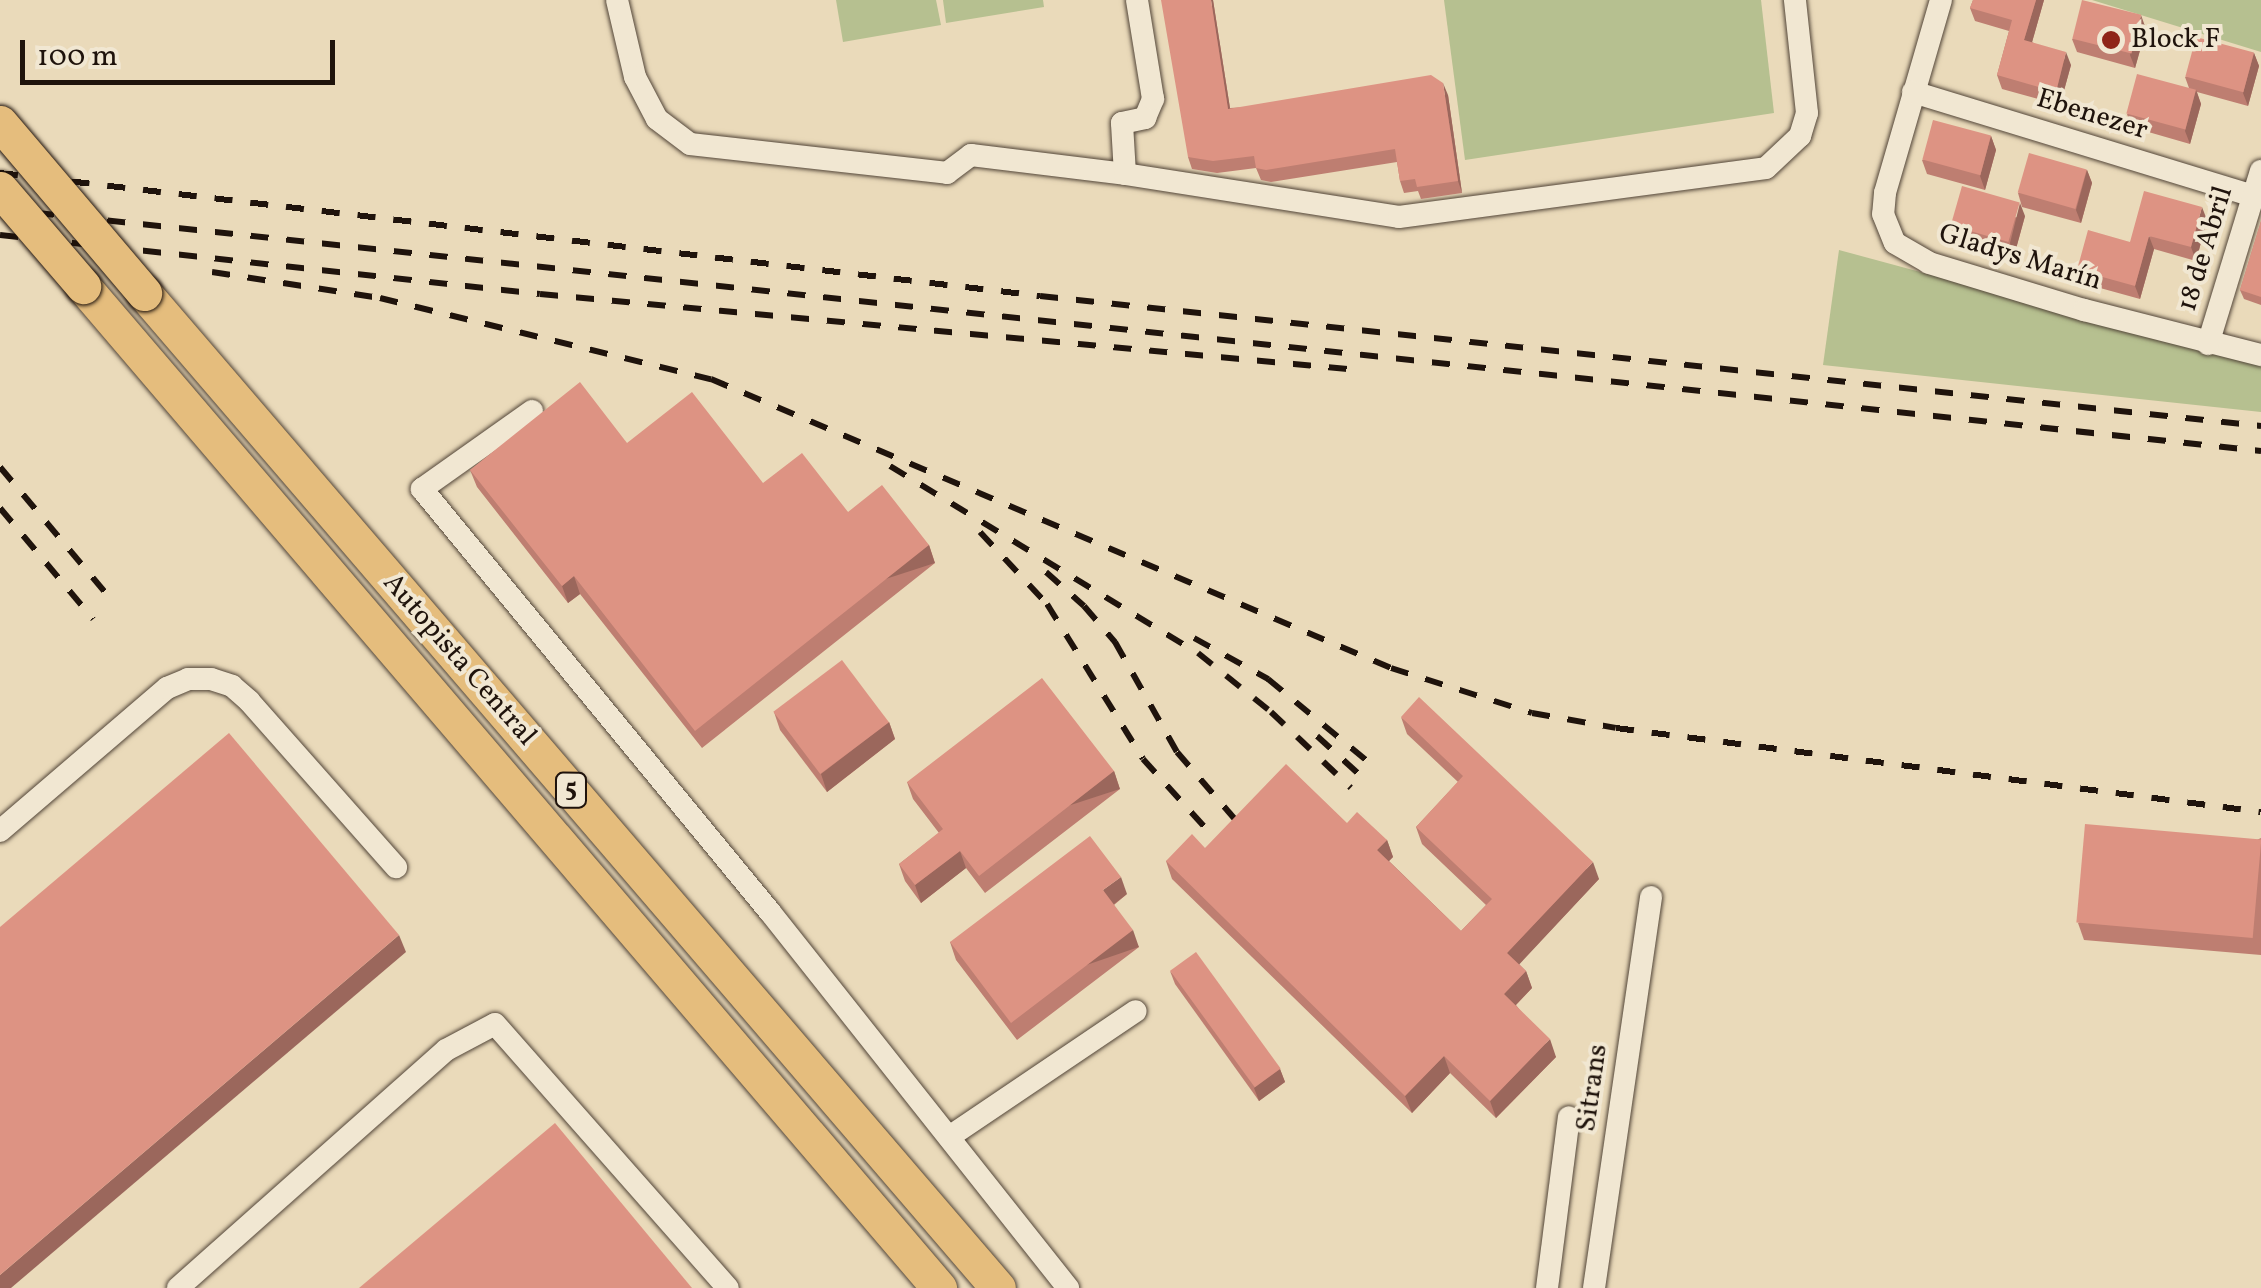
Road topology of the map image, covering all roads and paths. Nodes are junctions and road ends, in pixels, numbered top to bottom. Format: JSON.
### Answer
{"nodes":[{"id":1,"x":618,"y":0,"type":"edge"},
{"id":2,"x":1137,"y":0,"type":"edge"},
{"id":3,"x":1795,"y":0,"type":"edge"},
{"id":4,"x":1941,"y":0,"type":"edge"},
{"id":5,"x":1913,"y":92,"type":"junction"},
{"id":6,"x":0,"y":123,"type":"edge"},
{"id":7,"x":2261,"y":171,"type":"edge"},
{"id":8,"x":1125,"y":174,"type":"junction"},
{"id":9,"x":0,"y":188,"type":"edge"},
{"id":10,"x":2254,"y":196,"type":"junction"},
{"id":11,"x":2208,"y":344,"type":"junction"},
{"id":12,"x":2261,"y":355,"type":"edge"},
{"id":13,"x":532,"y":412,"type":"dead end"},
{"id":14,"x":0,"y":831,"type":"edge"},
{"id":15,"x":396,"y":867,"type":"dead end"},
{"id":16,"x":1651,"y":897,"type":"dead end"},
{"id":17,"x":1136,"y":1011,"type":"dead end"},
{"id":18,"x":1569,"y":1118,"type":"dead end"},
{"id":19,"x":949,"y":1138,"type":"junction"},
{"id":20,"x":178,"y":1288,"type":"edge"},
{"id":21,"x":728,"y":1288,"type":"edge"},
{"id":22,"x":938,"y":1288,"type":"edge"},
{"id":23,"x":998,"y":1288,"type":"edge"},
{"id":24,"x":1068,"y":1288,"type":"edge"},
{"id":25,"x":1547,"y":1288,"type":"edge"},
{"id":26,"x":1594,"y":1288,"type":"edge"}],
"edges":[{"from":1,"to":8,"type":"street"},
{"from":2,"to":8,"type":"street"},
{"from":3,"to":8,"type":"street"},
{"from":4,"to":5,"type":"street","name":"Gladys Marín"},
{"from":5,"to":10,"type":"street","name":"Ebenezer"},
{"from":5,"to":11,"type":"street","name":"Gladys Marín"},
{"from":6,"to":23,"type":"highway","name":"Autopista Central","number":"5","bridge":true},
{"from":7,"to":10,"type":"street","name":"18 de Abril"},
{"from":9,"to":22,"type":"highway","name":"Autopista Central","number":"5","bridge":true},
{"from":10,"to":11,"type":"street","name":"18 de Abril"},
{"from":11,"to":12,"type":"street","name":"Gladys Marín"},
{"from":13,"to":19,"type":"street"},
{"from":14,"to":15,"type":"street"},
{"from":16,"to":26,"type":"street","name":"Sitrans"},
{"from":17,"to":19,"type":"street"},
{"from":18,"to":25,"type":"street"},
{"from":19,"to":24,"type":"street"},
{"from":20,"to":21,"type":"street"}]}
